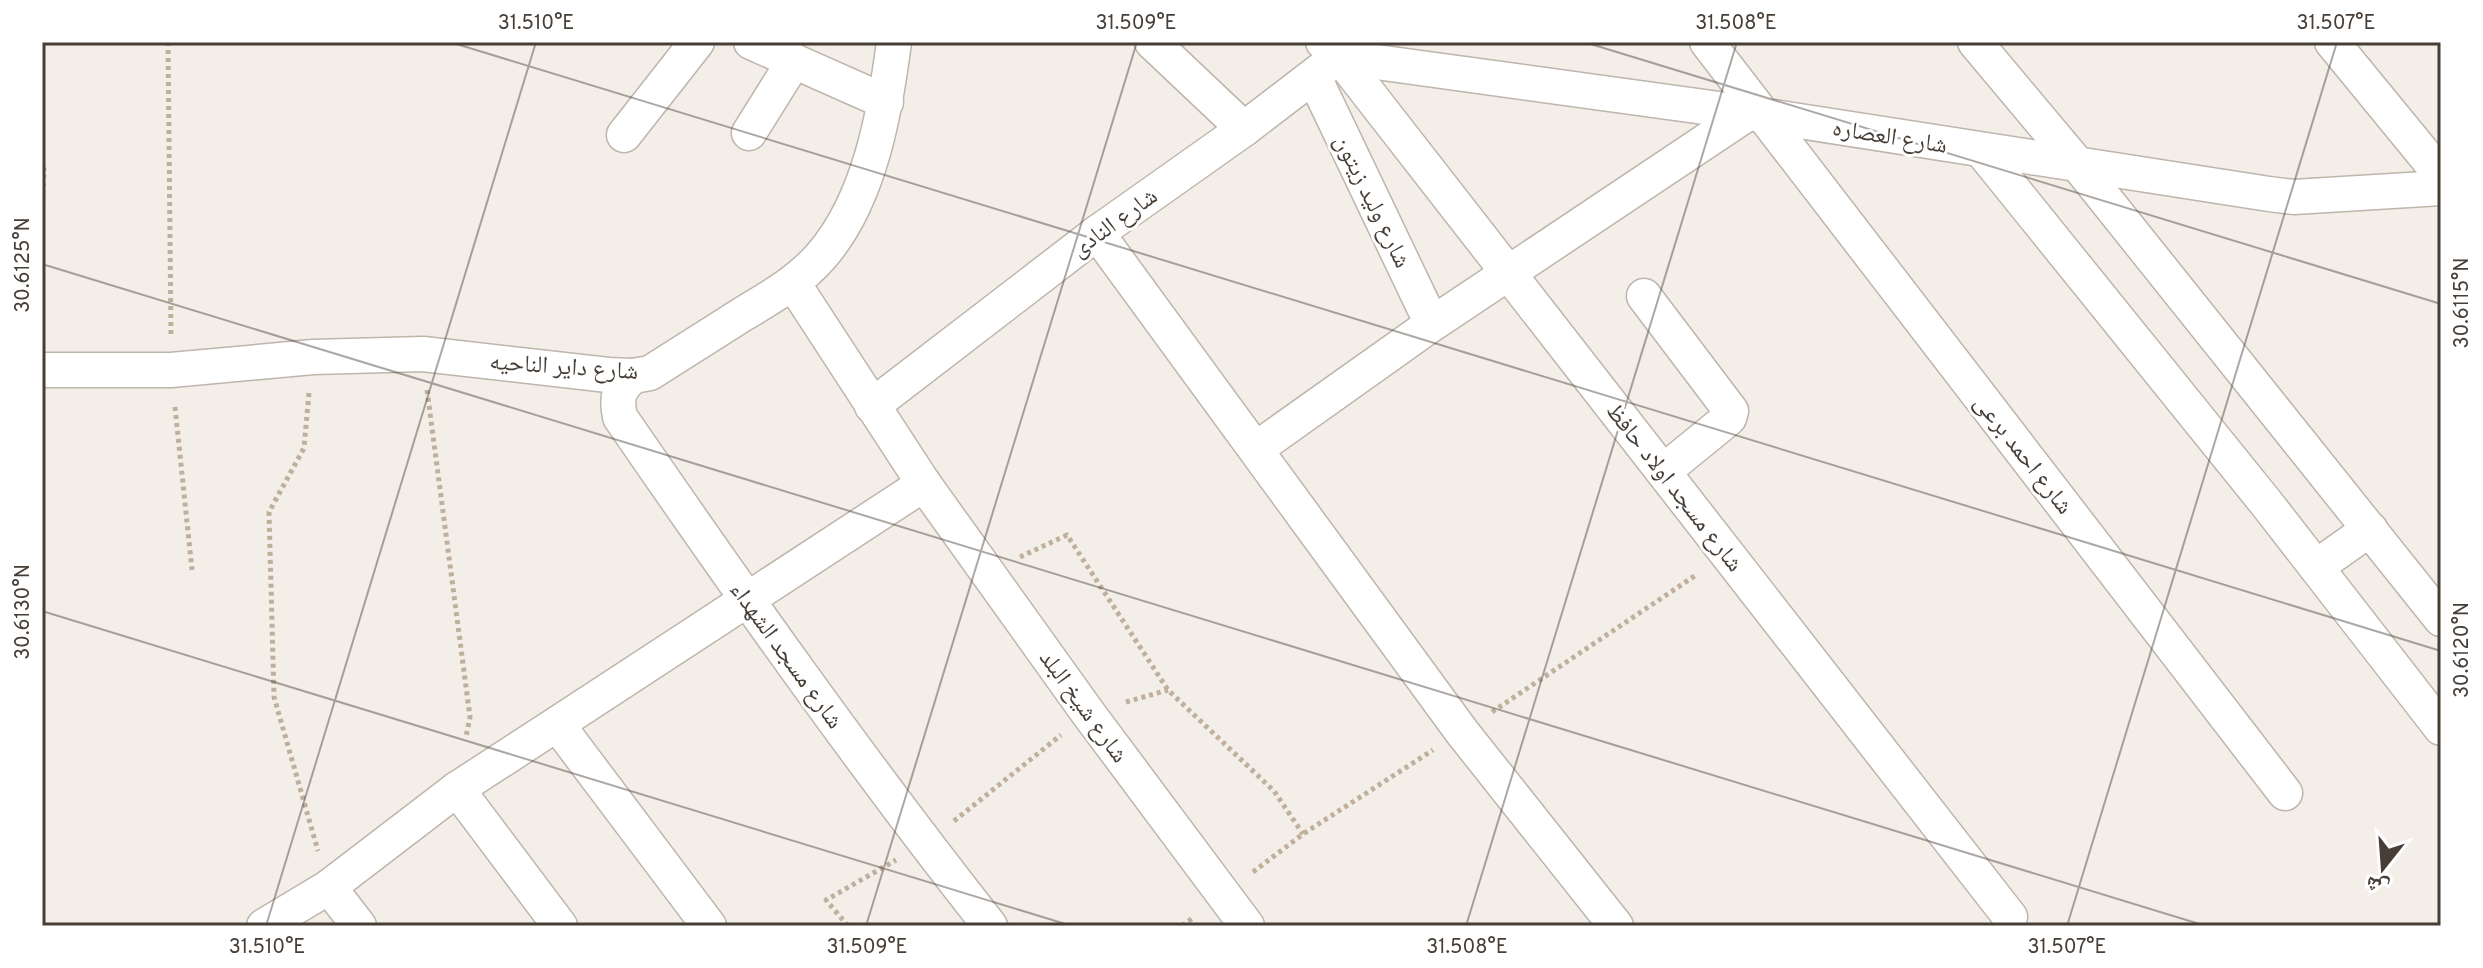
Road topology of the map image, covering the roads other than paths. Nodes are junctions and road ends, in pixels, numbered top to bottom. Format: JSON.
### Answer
{"nodes":[{"id":1,"x":697,"y":42,"type":"edge"},
{"id":2,"x":751,"y":42,"type":"edge"},
{"id":3,"x":894,"y":42,"type":"edge"},
{"id":4,"x":1152,"y":42,"type":"edge"},
{"id":5,"x":1707,"y":42,"type":"edge"},
{"id":6,"x":1975,"y":42,"type":"edge"},
{"id":7,"x":2332,"y":42,"type":"edge"},
{"id":8,"x":1334,"y":55,"type":"edge"},
{"id":9,"x":794,"y":61,"type":"junction"},
{"id":10,"x":886,"y":102,"type":"junction"},
{"id":11,"x":1755,"y":114,"type":"junction"},
{"id":12,"x":1244,"y":129,"type":"junction"},
{"id":13,"x":749,"y":133,"type":"dead end"},
{"id":14,"x":624,"y":135,"type":"dead end"},
{"id":15,"x":1982,"y":151,"type":"junction"},
{"id":16,"x":2078,"y":165,"type":"junction"},
{"id":17,"x":2441,"y":175,"type":"edge"},
{"id":18,"x":2441,"y":188,"type":"edge"},
{"id":19,"x":1097,"y":233,"type":"junction"},
{"id":20,"x":1509,"y":273,"type":"junction"},
{"id":21,"x":793,"y":283,"type":"junction"},
{"id":22,"x":1644,"y":296,"type":"dead end"},
{"id":23,"x":1432,"y":324,"type":"junction"},
{"id":24,"x":42,"y":370,"type":"edge"},
{"id":25,"x":633,"y":376,"type":"junction"},
{"id":26,"x":872,"y":406,"type":"junction"},
{"id":27,"x":1256,"y":449,"type":"junction"},
{"id":28,"x":1664,"y":471,"type":"junction"},
{"id":29,"x":924,"y":484,"type":"junction"},
{"id":30,"x":2370,"y":529,"type":"junction"},
{"id":31,"x":2316,"y":567,"type":"junction"},
{"id":32,"x":747,"y":602,"type":"junction"},
{"id":33,"x":2441,"y":619,"type":"edge"},
{"id":34,"x":557,"y":724,"type":"junction"},
{"id":35,"x":2441,"y":728,"type":"edge"},
{"id":36,"x":457,"y":789,"type":"junction"},
{"id":37,"x":2285,"y":793,"type":"dead end"},
{"id":38,"x":329,"y":887,"type":"junction"},
{"id":39,"x":2010,"y":917,"type":"dead end"},
{"id":40,"x":264,"y":926,"type":"edge"},
{"id":41,"x":359,"y":926,"type":"edge"},
{"id":42,"x":560,"y":926,"type":"edge"},
{"id":43,"x":709,"y":926,"type":"edge"},
{"id":44,"x":990,"y":926,"type":"edge"},
{"id":45,"x":1247,"y":926,"type":"edge"},
{"id":46,"x":1616,"y":926,"type":"edge"}],
"edges":[{"from":1,"to":14,"type":"street"},
{"from":2,"to":9,"type":"street"},
{"from":3,"to":10,"type":"street","name":"شارع داير الناحيه"},
{"from":4,"to":12,"type":"street"},
{"from":5,"to":11,"type":"street","name":"شارع احمد برعى"},
{"from":6,"to":16,"type":"street"},
{"from":7,"to":17,"type":"street"},
{"from":8,"to":11,"type":"street","name":"شارع العصاره"},
{"from":8,"to":12,"type":"street","name":"شارع النادى"},
{"from":8,"to":20,"type":"street","name":"شارع مسجد اولاد حافظ"},
{"from":8,"to":23,"type":"street","name":"شارع وليد زيتون"},
{"from":9,"to":10,"type":"street"},
{"from":9,"to":13,"type":"street"},
{"from":10,"to":21,"type":"street","name":"شارع داير الناحيه"},
{"from":11,"to":15,"type":"street","name":"شارع العصاره"},
{"from":11,"to":20,"type":"street"},
{"from":11,"to":37,"type":"street","name":"شارع احمد برعى"},
{"from":12,"to":19,"type":"street","name":"شارع النادى"},
{"from":15,"to":16,"type":"street","name":"شارع العصاره"},
{"from":15,"to":31,"type":"street"},
{"from":16,"to":18,"type":"street","name":"شارع العصاره"},
{"from":16,"to":30,"type":"street"},
{"from":19,"to":26,"type":"street","name":"شارع النادى"},
{"from":19,"to":27,"type":"street"},
{"from":20,"to":23,"type":"street"},
{"from":20,"to":28,"type":"street","name":"شارع مسجد اولاد حافظ"},
{"from":21,"to":25,"type":"street","name":"شارع داير الناحيه"},
{"from":21,"to":26,"type":"street","name":"شارع شيخ البلد"},
{"from":22,"to":28,"type":"street"},
{"from":23,"to":27,"type":"street"},
{"from":24,"to":25,"type":"street","name":"شارع داير الناحيه"},
{"from":25,"to":32,"type":"street","name":"شارع مسجد الشهداء"},
{"from":26,"to":29,"type":"street","name":"شارع شيخ البلد"},
{"from":27,"to":46,"type":"street"},
{"from":28,"to":39,"type":"street","name":"شارع مسجد اولاد حافظ"},
{"from":29,"to":32,"type":"street"},
{"from":29,"to":45,"type":"street","name":"شارع شيخ البلد"},
{"from":30,"to":31,"type":"street"},
{"from":30,"to":33,"type":"street"},
{"from":31,"to":35,"type":"street"},
{"from":32,"to":34,"type":"street"},
{"from":32,"to":44,"type":"street","name":"شارع مسجد الشهداء"},
{"from":34,"to":36,"type":"street"},
{"from":34,"to":43,"type":"street"},
{"from":36,"to":38,"type":"street"},
{"from":36,"to":42,"type":"street"},
{"from":38,"to":40,"type":"street"},
{"from":38,"to":41,"type":"street"}]}
